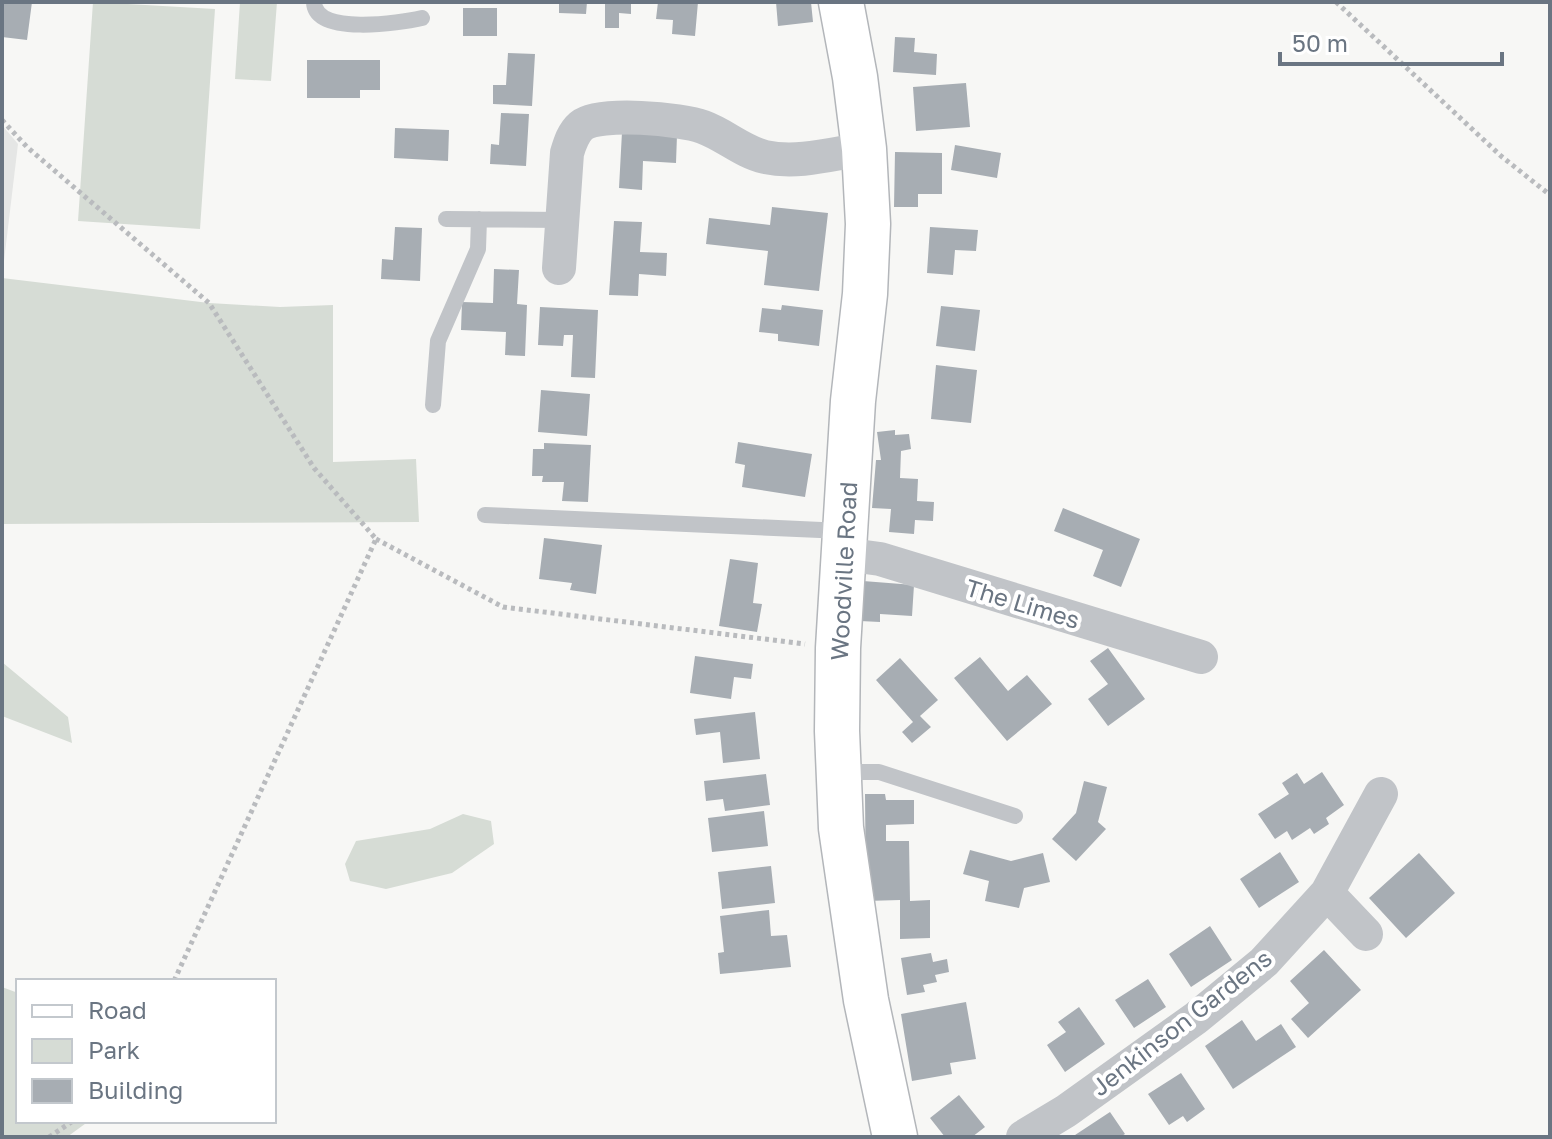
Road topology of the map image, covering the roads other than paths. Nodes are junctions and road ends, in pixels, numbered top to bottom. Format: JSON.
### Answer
{"nodes":[{"id":1,"x":314,"y":2,"type":"edge"},
{"id":2,"x":841,"y":2,"type":"edge"},
{"id":3,"x":422,"y":18,"type":"dead end"},
{"id":4,"x":864,"y":149,"type":"junction"},
{"id":5,"x":446,"y":219,"type":"dead end"},
{"id":6,"x":479,"y":219,"type":"junction"},
{"id":7,"x":562,"y":220,"type":"junction"},
{"id":8,"x":559,"y":268,"type":"dead end"},
{"id":9,"x":433,"y":405,"type":"dead end"},
{"id":10,"x":485,"y":515,"type":"dead end"},
{"id":11,"x":843,"y":543,"type":"junction"},
{"id":12,"x":1201,"y":657,"type":"dead end"},
{"id":13,"x":838,"y":772,"type":"junction"},
{"id":14,"x":1381,"y":794,"type":"dead end"},
{"id":15,"x":1015,"y":816,"type":"dead end"},
{"id":16,"x":1327,"y":893,"type":"junction"},
{"id":17,"x":1366,"y":934,"type":"dead end"},
{"id":18,"x":895,"y":1137,"type":"edge"},
{"id":19,"x":1023,"y":1137,"type":"edge"}],
"edges":[{"from":1,"to":3,"type":"lane"},
{"from":2,"to":4,"type":"main road","name":"Woodville Road"},
{"from":4,"to":7,"type":"street"},
{"from":4,"to":11,"type":"main road","name":"Woodville Road"},
{"from":5,"to":6,"type":"lane"},
{"from":6,"to":7,"type":"lane"},
{"from":6,"to":9,"type":"lane"},
{"from":7,"to":8,"type":"street"},
{"from":10,"to":11,"type":"lane"},
{"from":11,"to":12,"type":"street","name":"The Limes"},
{"from":11,"to":13,"type":"main road","name":"Woodville Road"},
{"from":13,"to":15,"type":"lane"},
{"from":13,"to":18,"type":"main road","name":"Woodville Road"},
{"from":14,"to":16,"type":"street","name":"Jenkinson Gardens"},
{"from":16,"to":17,"type":"street"},
{"from":16,"to":19,"type":"street","name":"Jenkinson Gardens"}]}
